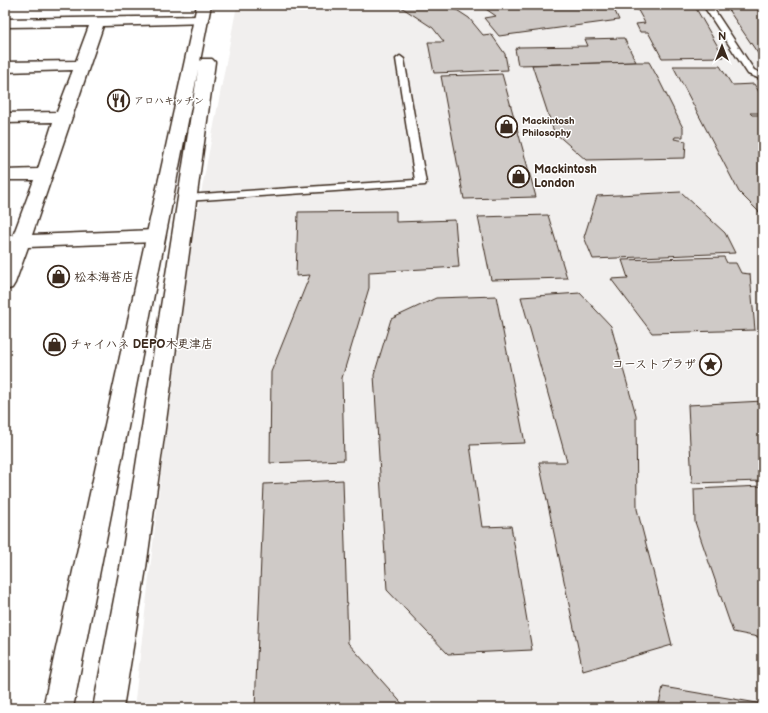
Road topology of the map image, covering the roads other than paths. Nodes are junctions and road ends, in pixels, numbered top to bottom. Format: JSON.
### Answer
{"nodes":[{"id":1,"x":707,"y":5,"type":"edge"},
{"id":2,"x":207,"y":10,"type":"edge"},
{"id":3,"x":98,"y":21,"type":"junction"},
{"id":4,"x":5,"y":23,"type":"edge"},
{"id":5,"x":400,"y":59,"type":"dead end"},
{"id":6,"x":82,"y":65,"type":"junction"},
{"id":7,"x":5,"y":67,"type":"edge"},
{"id":8,"x":763,"y":77,"type":"edge"},
{"id":9,"x":63,"y":117,"type":"junction"},
{"id":10,"x":5,"y":118,"type":"edge"},
{"id":11,"x":45,"y":174,"type":"junction"},
{"id":12,"x":5,"y":175,"type":"edge"},
{"id":13,"x":186,"y":198,"type":"junction"},
{"id":14,"x":155,"y":236,"type":"junction"},
{"id":15,"x":12,"y":242,"type":"edge"},
{"id":16,"x":5,"y":283,"type":"edge"},
{"id":17,"x":58,"y":708,"type":"edge"},
{"id":18,"x":108,"y":708,"type":"edge"}],
"edges":[{"from":1,"to":8,"type":"lane"},
{"from":2,"to":3,"type":"street"},
{"from":2,"to":13,"type":"street"},
{"from":2,"to":14,"type":"street"},
{"from":3,"to":4,"type":"street"},
{"from":3,"to":6,"type":"street"},
{"from":5,"to":13,"type":"lane"},
{"from":6,"to":7,"type":"street"},
{"from":6,"to":9,"type":"street"},
{"from":9,"to":10,"type":"street"},
{"from":9,"to":11,"type":"street"},
{"from":11,"to":12,"type":"street"},
{"from":11,"to":15,"type":"street"},
{"from":13,"to":18,"type":"street"},
{"from":14,"to":15,"type":"street"},
{"from":14,"to":17,"type":"street"},
{"from":15,"to":16,"type":"street"}]}
